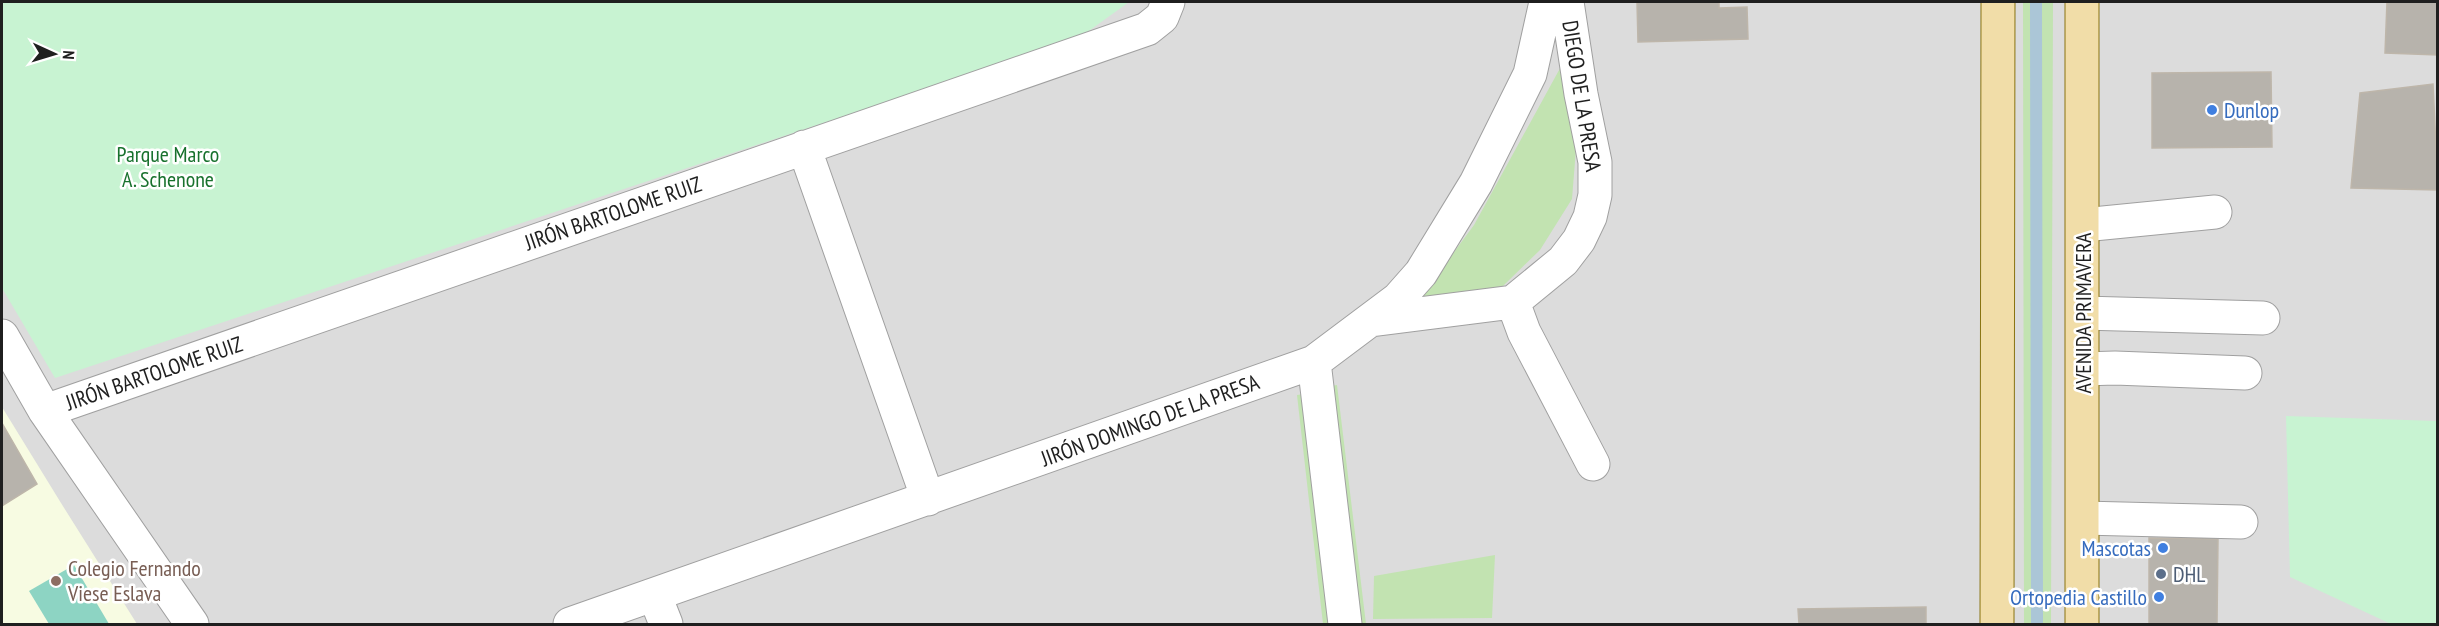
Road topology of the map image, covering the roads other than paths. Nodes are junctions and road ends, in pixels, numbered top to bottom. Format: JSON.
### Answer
{"nodes":[{"id":1,"x":1168,"y":2,"type":"edge"},
{"id":2,"x":1546,"y":2,"type":"edge"},
{"id":3,"x":1567,"y":2,"type":"edge"},
{"id":4,"x":1998,"y":2,"type":"edge"},
{"id":5,"x":2082,"y":2,"type":"edge"},
{"id":6,"x":804,"y":147,"type":"junction"},
{"id":7,"x":2215,"y":212,"type":"dead end"},
{"id":8,"x":2083,"y":225,"type":"junction"},
{"id":9,"x":1513,"y":302,"type":"junction"},
{"id":10,"x":2083,"y":313,"type":"junction"},
{"id":11,"x":2263,"y":318,"type":"dead end"},
{"id":12,"x":1369,"y":320,"type":"junction"},
{"id":13,"x":2,"y":336,"type":"edge"},
{"id":14,"x":1314,"y":362,"type":"junction"},
{"id":15,"x":2083,"y":369,"type":"junction"},
{"id":16,"x":2245,"y":374,"type":"dead end"},
{"id":17,"x":45,"y":411,"type":"junction"},
{"id":18,"x":1593,"y":465,"type":"dead end"},
{"id":19,"x":928,"y":499,"type":"junction"},
{"id":20,"x":2083,"y":518,"type":"junction"},
{"id":21,"x":2241,"y":522,"type":"dead end"},
{"id":22,"x":660,"y":610,"type":"edge"},
{"id":23,"x":192,"y":624,"type":"edge"},
{"id":24,"x":570,"y":624,"type":"edge"},
{"id":25,"x":1345,"y":624,"type":"edge"},
{"id":26,"x":1997,"y":624,"type":"edge"},
{"id":27,"x":2082,"y":624,"type":"edge"}],
"edges":[{"from":1,"to":6,"type":"street","name":"JIRÓN BARTOLOME RUIZ"},
{"from":2,"to":12,"type":"street","name":"JIRÓN DOMINGO DE LA PRESA"},
{"from":3,"to":9,"type":"street","name":"DIEGO DE LA PRESA"},
{"from":4,"to":26,"type":"main road"},
{"from":5,"to":8,"type":"main road","name":"AVENIDA PRIMAVERA"},
{"from":6,"to":17,"type":"street","name":"JIRÓN BARTOLOME RUIZ"},
{"from":6,"to":19,"type":"street"},
{"from":7,"to":8,"type":"street"},
{"from":8,"to":10,"type":"main road","name":"AVENIDA PRIMAVERA"},
{"from":9,"to":12,"type":"street"},
{"from":9,"to":18,"type":"street"},
{"from":10,"to":11,"type":"street"},
{"from":10,"to":15,"type":"main road","name":"AVENIDA PRIMAVERA"},
{"from":12,"to":14,"type":"street","name":"JIRÓN DOMINGO DE LA PRESA"},
{"from":13,"to":17,"type":"street"},
{"from":14,"to":19,"type":"street","name":"JIRÓN DOMINGO DE LA PRESA"},
{"from":14,"to":25,"type":"street"},
{"from":15,"to":16,"type":"street"},
{"from":15,"to":20,"type":"main road","name":"AVENIDA PRIMAVERA"},
{"from":17,"to":23,"type":"street"},
{"from":19,"to":22,"type":"street","name":"JIRÓN DOMINGO DE LA PRESA"},
{"from":20,"to":21,"type":"street"},
{"from":20,"to":27,"type":"main road","name":"AVENIDA PRIMAVERA"},
{"from":22,"to":24,"type":"street","name":"JIRÓN DOMINGO DE LA PRESA"}]}
